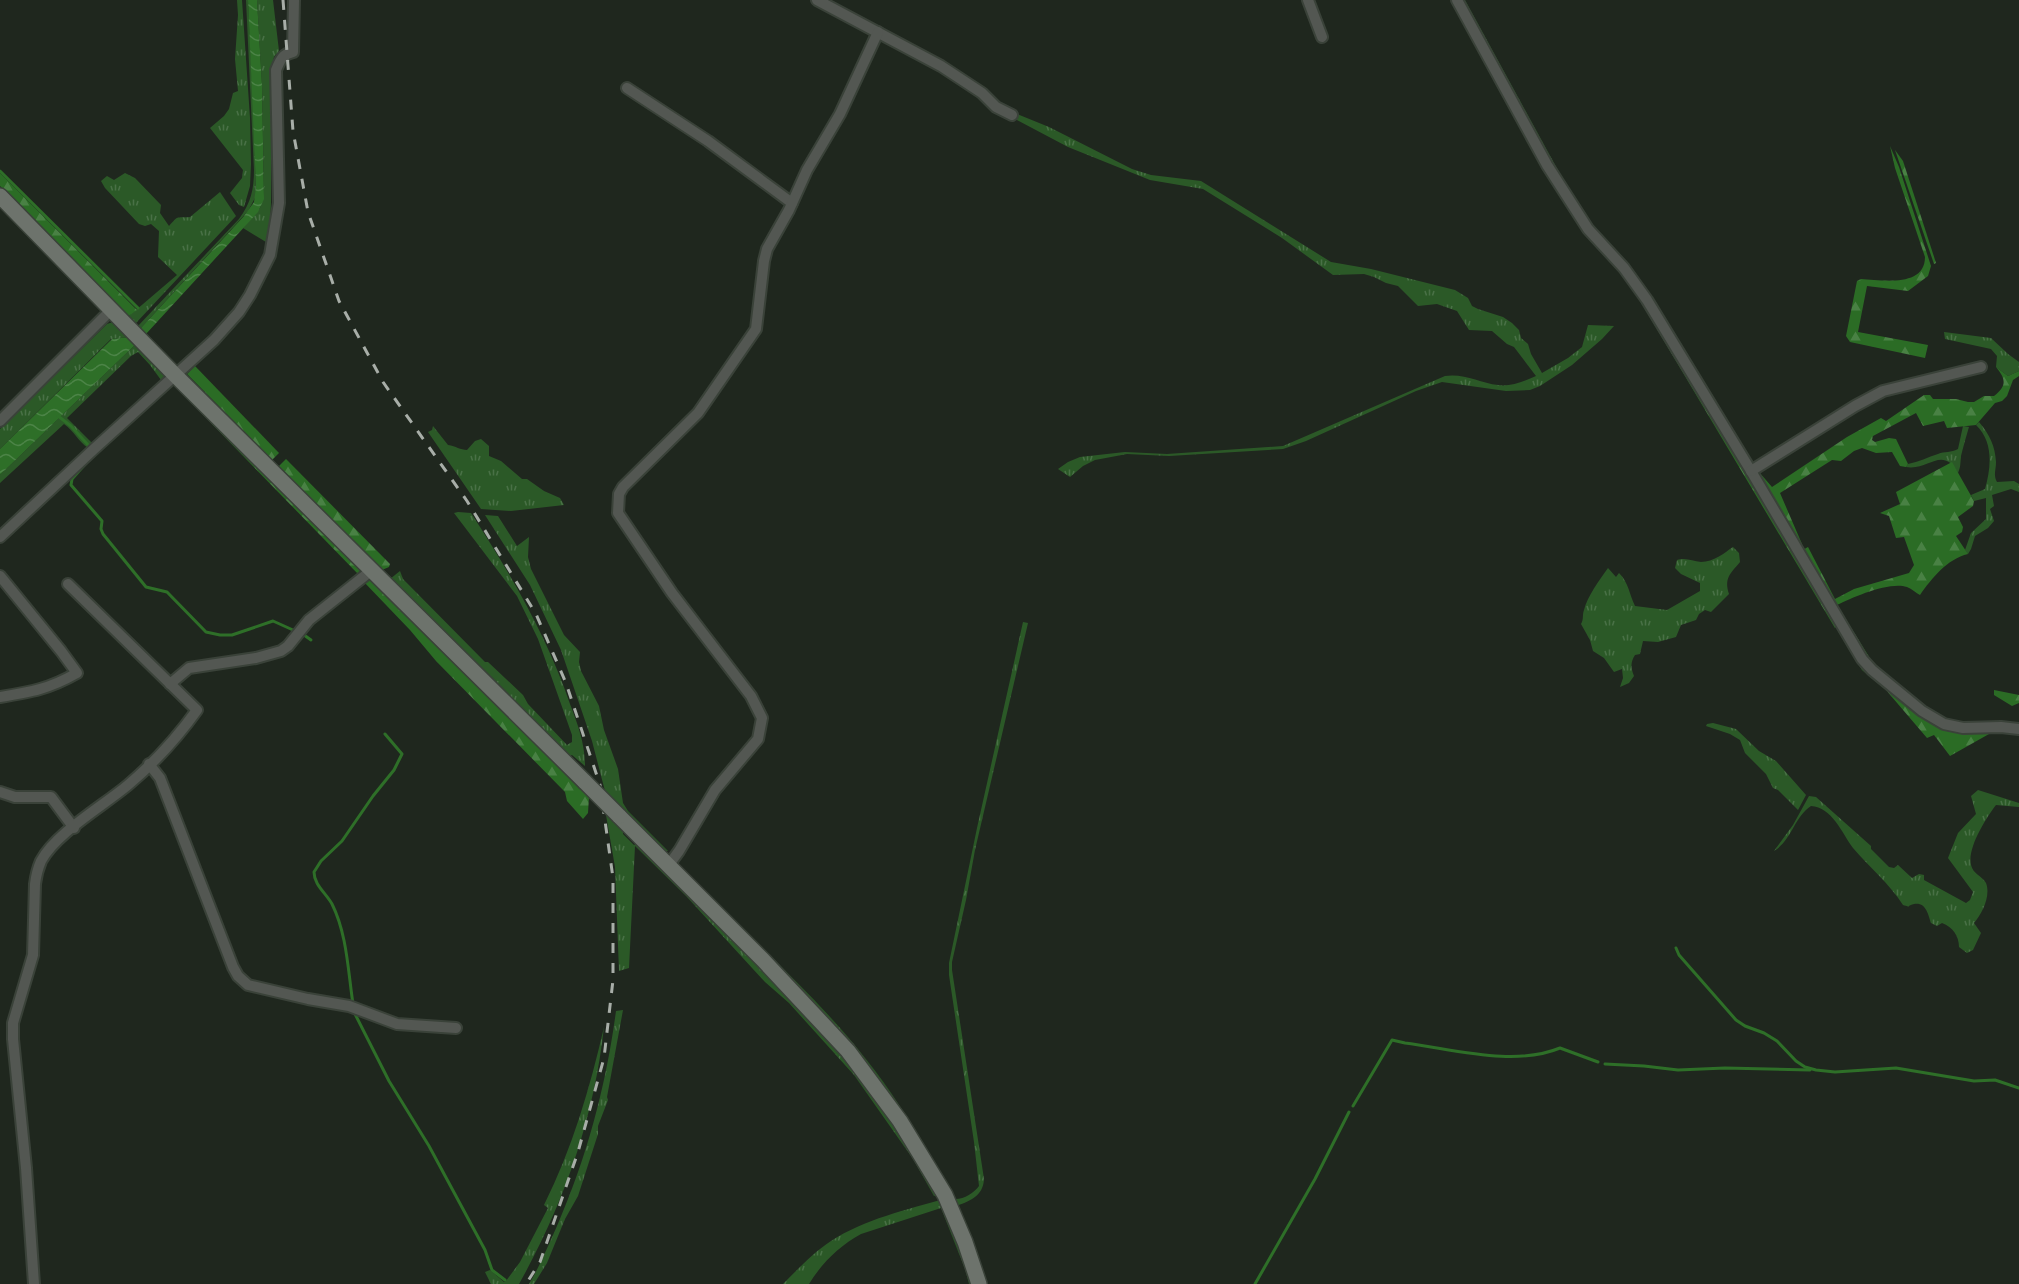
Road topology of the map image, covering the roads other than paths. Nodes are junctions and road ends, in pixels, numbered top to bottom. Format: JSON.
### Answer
{"nodes":[{"id":1,"x":294,"y":0,"type":"edge"},
{"id":2,"x":817,"y":0,"type":"edge"},
{"id":3,"x":1308,"y":0,"type":"edge"},
{"id":4,"x":1457,"y":0,"type":"edge"},
{"id":5,"x":878,"y":32,"type":"junction"},
{"id":6,"x":1322,"y":37,"type":"dead end"},
{"id":7,"x":627,"y":88,"type":"dead end"},
{"id":8,"x":1012,"y":116,"type":"dead end"},
{"id":9,"x":0,"y":196,"type":"edge"},
{"id":10,"x":792,"y":202,"type":"junction"},
{"id":11,"x":112,"y":309,"type":"junction"},
{"id":12,"x":1981,"y":367,"type":"dead end"},
{"id":13,"x":175,"y":375,"type":"junction"},
{"id":14,"x":0,"y":421,"type":"edge"},
{"id":15,"x":1751,"y":471,"type":"junction"},
{"id":16,"x":0,"y":537,"type":"edge"},
{"id":17,"x":372,"y":570,"type":"junction"},
{"id":18,"x":0,"y":576,"type":"edge"},
{"id":19,"x":68,"y":584,"type":"dead end"},
{"id":20,"x":170,"y":684,"type":"junction"},
{"id":21,"x":0,"y":697,"type":"edge"},
{"id":22,"x":2019,"y":729,"type":"edge"},
{"id":23,"x":149,"y":764,"type":"junction"},
{"id":24,"x":0,"y":792,"type":"edge"},
{"id":25,"x":74,"y":828,"type":"junction"},
{"id":26,"x":668,"y":866,"type":"junction"},
{"id":27,"x":456,"y":1028,"type":"dead end"},
{"id":28,"x":34,"y":1284,"type":"edge"},
{"id":29,"x":979,"y":1284,"type":"edge"}],
"edges":[{"from":1,"to":13,"type":"street"},
{"from":2,"to":5,"type":"street"},
{"from":3,"to":6,"type":"street"},
{"from":4,"to":15,"type":"street"},
{"from":5,"to":8,"type":"street"},
{"from":5,"to":10,"type":"street"},
{"from":7,"to":10,"type":"street"},
{"from":9,"to":11,"type":"main road"},
{"from":10,"to":26,"type":"street"},
{"from":11,"to":13,"type":"main road"},
{"from":11,"to":14,"type":"street"},
{"from":12,"to":15,"type":"street"},
{"from":13,"to":16,"type":"street"},
{"from":13,"to":17,"type":"main road"},
{"from":15,"to":22,"type":"street"},
{"from":17,"to":20,"type":"street"},
{"from":17,"to":26,"type":"main road","bridge":true},
{"from":18,"to":21,"type":"street"},
{"from":19,"to":20,"type":"street"},
{"from":20,"to":23,"type":"street"},
{"from":23,"to":25,"type":"street"},
{"from":23,"to":27,"type":"street"},
{"from":24,"to":25,"type":"street"},
{"from":25,"to":28,"type":"street"},
{"from":26,"to":29,"type":"main road"}]}
